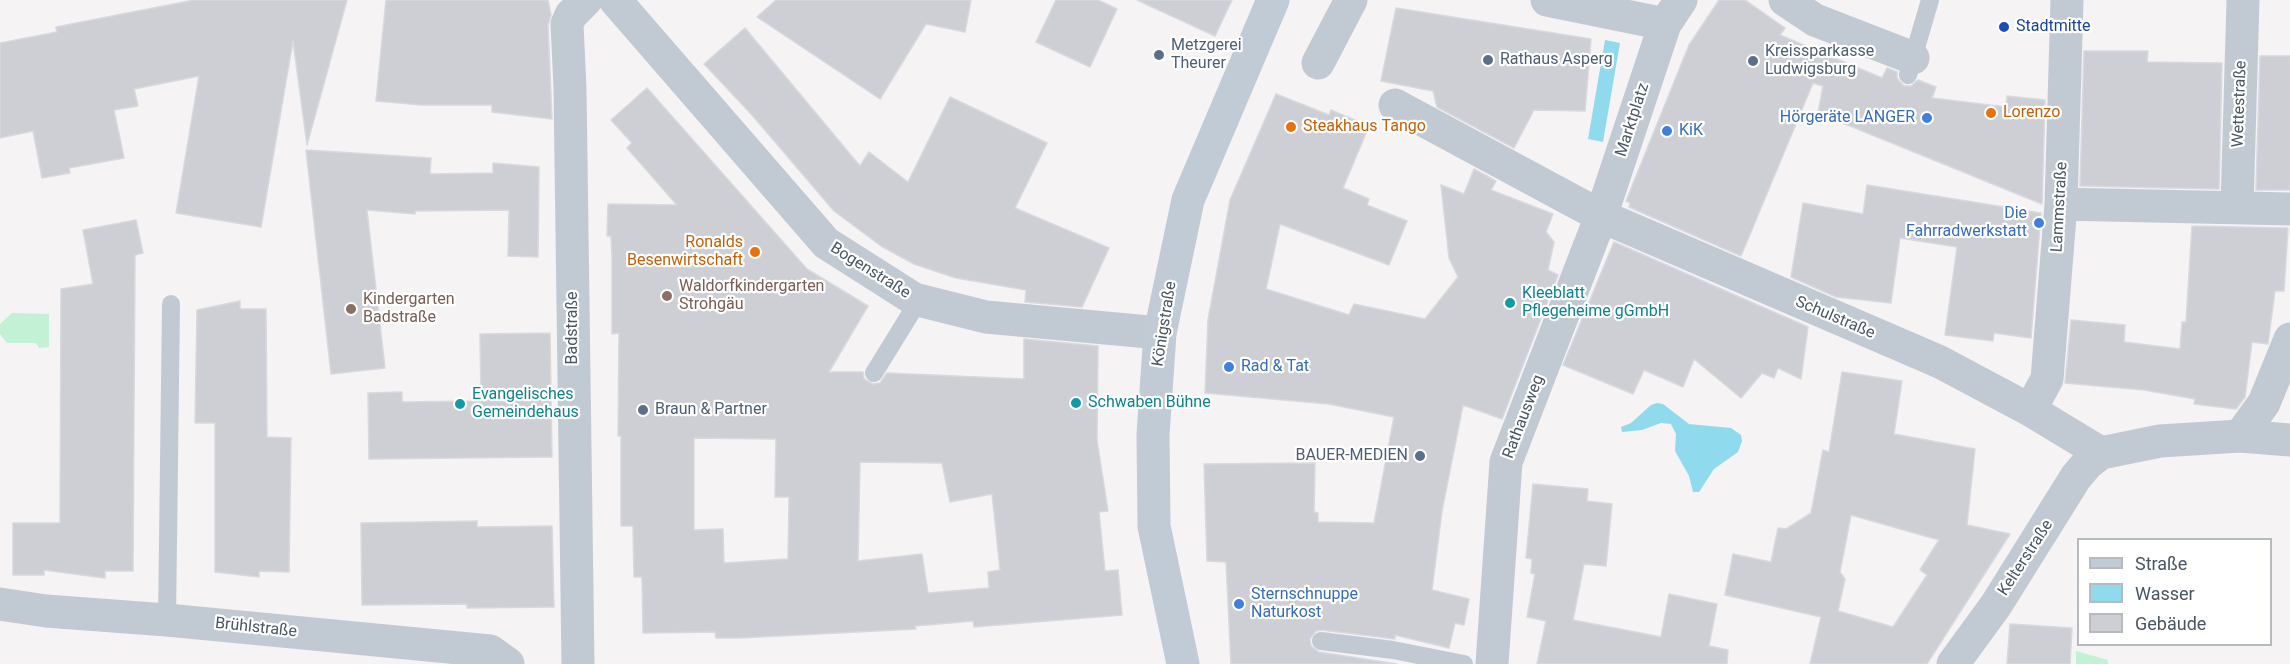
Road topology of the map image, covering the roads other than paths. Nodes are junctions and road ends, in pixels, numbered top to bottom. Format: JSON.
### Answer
{"nodes":[{"id":1,"x":586,"y":0,"type":"edge"},
{"id":2,"x":615,"y":0,"type":"edge"},
{"id":3,"x":1274,"y":0,"type":"edge"},
{"id":4,"x":1351,"y":0,"type":"edge"},
{"id":5,"x":1547,"y":0,"type":"edge"},
{"id":6,"x":1785,"y":0,"type":"edge"},
{"id":7,"x":1930,"y":0,"type":"edge"},
{"id":8,"x":2067,"y":0,"type":"edge"},
{"id":9,"x":2243,"y":0,"type":"edge"},
{"id":10,"x":1673,"y":12,"type":"edge"},
{"id":11,"x":1318,"y":63,"type":"dead end"},
{"id":12,"x":1910,"y":67,"type":"joint"},
{"id":13,"x":1395,"y":105,"type":"dead end"},
{"id":14,"x":2061,"y":204,"type":"junction"},
{"id":15,"x":2237,"y":207,"type":"junction"},
{"id":16,"x":2290,"y":209,"type":"edge"},
{"id":17,"x":1601,"y":216,"type":"junction"},
{"id":18,"x":919,"y":300,"type":"junction"},
{"id":19,"x":171,"y":304,"type":"dead end"},
{"id":20,"x":1160,"y":333,"type":"junction"},
{"id":21,"x":2290,"y":339,"type":"edge"},
{"id":22,"x":874,"y":372,"type":"dead end"},
{"id":23,"x":2030,"y":410,"type":"junction"},
{"id":24,"x":2240,"y":436,"type":"junction"},
{"id":25,"x":2290,"y":440,"type":"edge"},
{"id":26,"x":2101,"y":453,"type":"junction"},
{"id":27,"x":0,"y":604,"type":"edge"},
{"id":28,"x":167,"y":620,"type":"junction"},
{"id":29,"x":1321,"y":641,"type":"dead end"},
{"id":30,"x":508,"y":664,"type":"edge"},
{"id":31,"x":578,"y":664,"type":"edge"},
{"id":32,"x":1183,"y":664,"type":"edge"},
{"id":33,"x":1464,"y":664,"type":"edge"},
{"id":34,"x":1492,"y":664,"type":"edge"},
{"id":35,"x":1953,"y":664,"type":"edge"}],
"edges":[{"from":1,"to":31,"type":"street","name":"Badstraße"},
{"from":2,"to":18,"type":"street","name":"Bogenstraße"},
{"from":3,"to":20,"type":"main road","name":"Königstraße"},
{"from":4,"to":11,"type":"street"},
{"from":5,"to":10,"type":"street","name":"Marktplatz"},
{"from":6,"to":12,"type":"street"},
{"from":7,"to":12,"type":"lane"},
{"from":8,"to":14,"type":"street","name":"Lammstraße"},
{"from":9,"to":15,"type":"street","name":"Wettestraße"},
{"from":10,"to":17,"type":"street","name":"Marktplatz"},
{"from":13,"to":17,"type":"street","name":"Schulstraße"},
{"from":14,"to":15,"type":"street"},
{"from":14,"to":23,"type":"street","name":"Lammstraße"},
{"from":15,"to":16,"type":"street"},
{"from":17,"to":23,"type":"street","name":"Schulstraße"},
{"from":17,"to":34,"type":"street","name":"Rathausweg"},
{"from":18,"to":20,"type":"street","name":"Bogenstraße"},
{"from":18,"to":22,"type":"lane"},
{"from":19,"to":28,"type":"lane"},
{"from":20,"to":32,"type":"main road","name":"Königstraße"},
{"from":21,"to":24,"type":"street"},
{"from":23,"to":26,"type":"street","name":"Schulstraße"},
{"from":24,"to":25,"type":"street"},
{"from":24,"to":26,"type":"street"},
{"from":26,"to":35,"type":"street","name":"Kelterstraße"},
{"from":27,"to":28,"type":"street","name":"Brühlstraße"},
{"from":28,"to":30,"type":"street","name":"Brühlstraße"},
{"from":29,"to":33,"type":"lane"}]}
